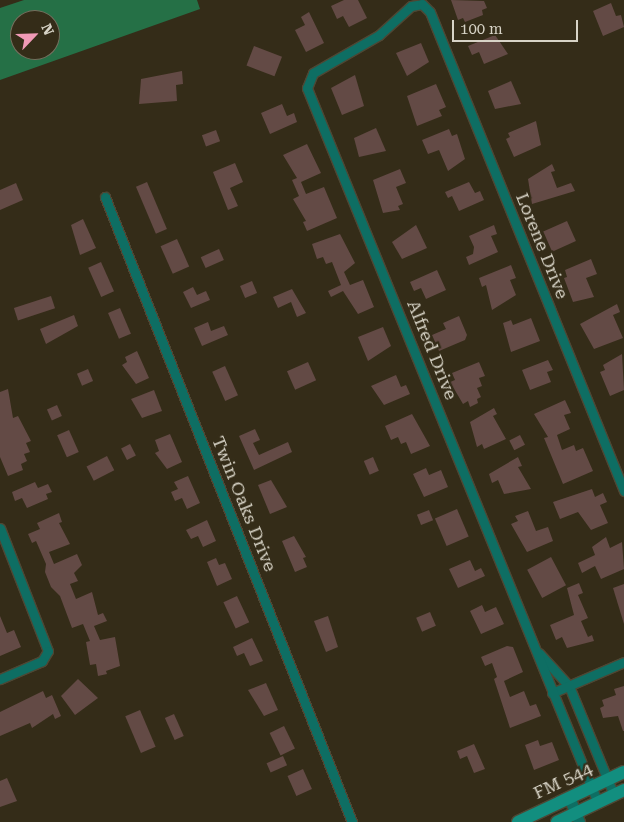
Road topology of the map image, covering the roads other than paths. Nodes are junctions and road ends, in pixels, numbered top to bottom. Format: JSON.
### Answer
{"nodes":[{"id":1,"x":316,"y":72,"type":"joint"},
{"id":2,"x":105,"y":198,"type":"dead end"},
{"id":3,"x":624,"y":491,"type":"edge"},
{"id":4,"x":0,"y":528,"type":"edge"},
{"id":5,"x":533,"y":645,"type":"junction"},
{"id":6,"x":624,"y":662,"type":"edge"},
{"id":7,"x":0,"y":679,"type":"edge"},
{"id":8,"x":569,"y":686,"type":"junction"},
{"id":9,"x":552,"y":693,"type":"junction"},
{"id":10,"x":624,"y":772,"type":"edge"},
{"id":11,"x":608,"y":779,"type":"junction"},
{"id":12,"x":591,"y":786,"type":"junction"},
{"id":13,"x":619,"y":792,"type":"edge"},
{"id":14,"x":569,"y":797,"type":"junction"},
{"id":15,"x":598,"y":803,"type":"junction"},
{"id":16,"x":551,"y":806,"type":"junction"},
{"id":17,"x":577,"y":818,"type":"edge"},
{"id":18,"x":352,"y":822,"type":"edge"},
{"id":19,"x":518,"y":822,"type":"edge"},
{"id":20,"x":558,"y":822,"type":"edge"}],
"edges":[{"from":1,"to":3,"type":"street","name":"Lorene Drive"},
{"from":1,"to":5,"type":"street","name":"Alfred Drive"},
{"from":2,"to":18,"type":"street","name":"Twin Oaks Drive"},
{"from":4,"to":7,"type":"street"},
{"from":5,"to":8,"type":"street","name":"Alfred Drive"},
{"from":5,"to":9,"type":"street","name":"Alfred Drive"},
{"from":6,"to":8,"type":"street"},
{"from":8,"to":9,"type":"street"},
{"from":8,"to":11,"type":"street","name":"Alfred Drive"},
{"from":9,"to":12,"type":"street","name":"Alfred Drive"},
{"from":10,"to":11,"type":"main road","name":"FM 544"},
{"from":11,"to":12,"type":"main road","name":"FM 544"},
{"from":11,"to":13,"type":"street","name":"Alfred Drive"},
{"from":12,"to":14,"type":"main road","name":"FM 544"},
{"from":12,"to":15,"type":"street","name":"Alfred Drive"},
{"from":13,"to":15,"type":"main road","name":"FM 544"},
{"from":14,"to":16,"type":"main road","name":"FM 544"},
{"from":14,"to":17,"type":"street"},
{"from":15,"to":17,"type":"main road","name":"FM 544"},
{"from":16,"to":19,"type":"main road","name":"FM 544"},
{"from":16,"to":20,"type":"street"},
{"from":17,"to":20,"type":"main road","name":"FM 544"}]}
